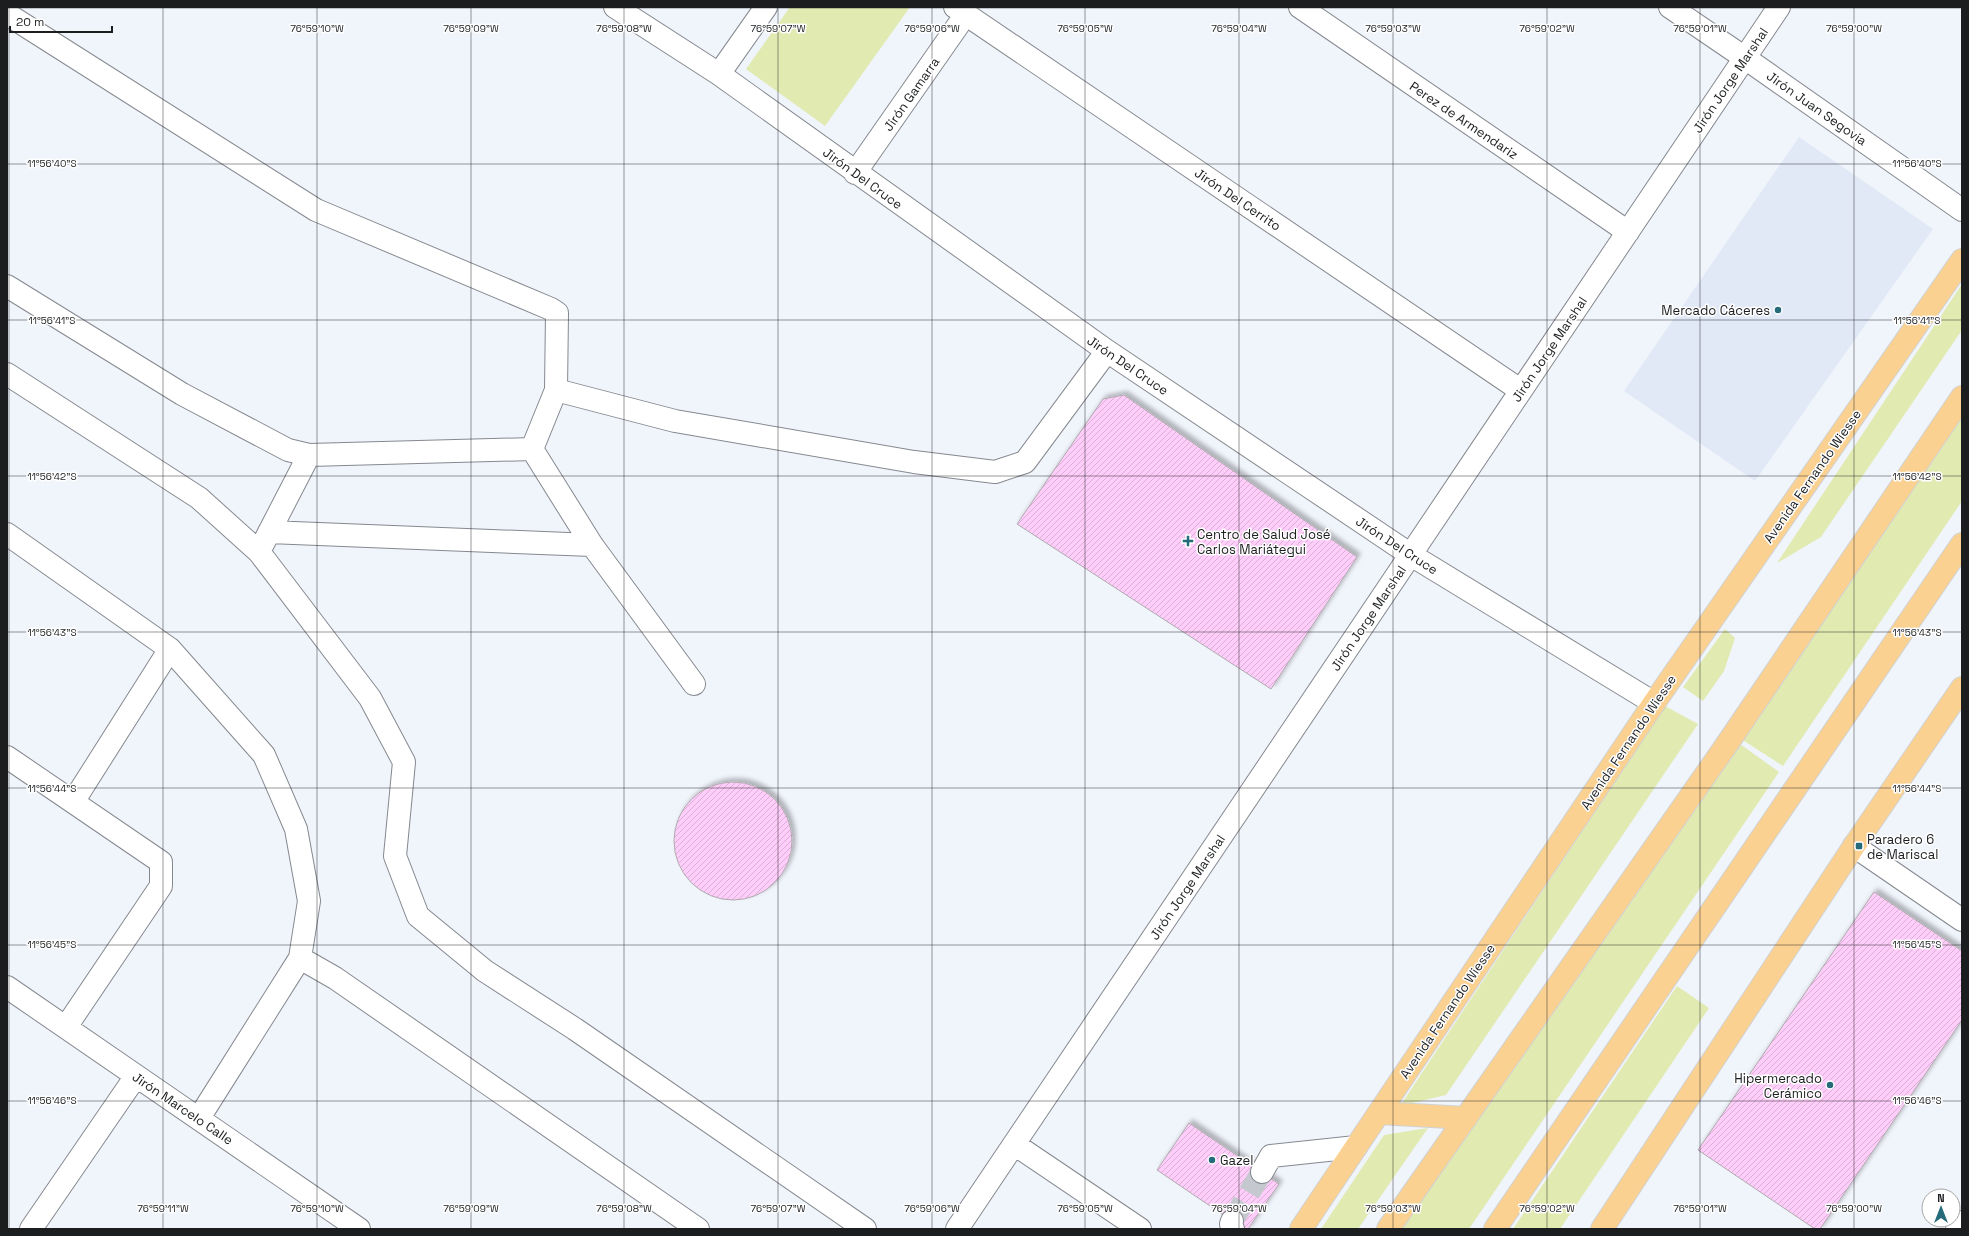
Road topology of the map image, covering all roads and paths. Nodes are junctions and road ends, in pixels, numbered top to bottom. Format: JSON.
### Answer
{"nodes":[{"id":1,"x":615,"y":7,"type":"edge"},
{"id":2,"x":766,"y":7,"type":"edge"},
{"id":3,"x":1300,"y":7,"type":"edge"},
{"id":4,"x":1670,"y":7,"type":"edge"},
{"id":5,"x":1779,"y":7,"type":"edge"},
{"id":6,"x":961,"y":11,"type":"edge"},
{"id":7,"x":7,"y":14,"type":"edge"},
{"id":8,"x":1745,"y":58,"type":"junction"},
{"id":9,"x":719,"y":74,"type":"junction"},
{"id":10,"x":855,"y":173,"type":"junction"},
{"id":11,"x":1962,"y":210,"type":"edge"},
{"id":12,"x":1628,"y":232,"type":"junction"},
{"id":13,"x":1962,"y":260,"type":"edge"},
{"id":14,"x":7,"y":286,"type":"edge"},
{"id":15,"x":1107,"y":351,"type":"junction"},
{"id":16,"x":7,"y":374,"type":"edge"},
{"id":17,"x":556,"y":390,"type":"junction"},
{"id":18,"x":1520,"y":390,"type":"junction"},
{"id":19,"x":1962,"y":396,"type":"edge"},
{"id":20,"x":532,"y":449,"type":"junction"},
{"id":21,"x":309,"y":455,"type":"junction"},
{"id":22,"x":269,"y":532,"type":"junction"},
{"id":23,"x":7,"y":534,"type":"edge"},
{"id":24,"x":1962,"y":544,"type":"edge"},
{"id":25,"x":592,"y":545,"type":"junction"},
{"id":26,"x":259,"y":552,"type":"junction"},
{"id":27,"x":1411,"y":555,"type":"junction"},
{"id":28,"x":170,"y":649,"type":"junction"},
{"id":29,"x":694,"y":684,"type":"dead end"},
{"id":30,"x":1962,"y":688,"type":"edge"},
{"id":31,"x":1654,"y":703,"type":"junction"},
{"id":32,"x":7,"y":757,"type":"edge"},
{"id":33,"x":74,"y":802,"type":"junction"},
{"id":34,"x":1854,"y":846,"type":"junction"},
{"id":35,"x":1962,"y":920,"type":"edge"},
{"id":36,"x":300,"y":958,"type":"junction"},
{"id":37,"x":7,"y":987,"type":"edge"},
{"id":38,"x":66,"y":1027,"type":"junction"},
{"id":39,"x":136,"y":1076,"type":"junction"},
{"id":40,"x":1379,"y":1113,"type":"junction"},
{"id":41,"x":199,"y":1118,"type":"junction"},
{"id":42,"x":1466,"y":1118,"type":"junction"},
{"id":43,"x":1014,"y":1144,"type":"junction"},
{"id":44,"x":1356,"y":1147,"type":"junction"},
{"id":45,"x":1262,"y":1172,"type":"tunnel mouth"},
{"id":46,"x":1962,"y":1222,"type":"edge"},
{"id":47,"x":1609,"y":1225,"type":"edge"},
{"id":48,"x":1131,"y":1227,"type":"edge"},
{"id":49,"x":31,"y":1229,"type":"edge"},
{"id":50,"x":359,"y":1229,"type":"edge"},
{"id":51,"x":698,"y":1229,"type":"edge"},
{"id":52,"x":865,"y":1229,"type":"edge"},
{"id":53,"x":957,"y":1229,"type":"edge"},
{"id":54,"x":1301,"y":1229,"type":"edge"},
{"id":55,"x":1388,"y":1229,"type":"edge"},
{"id":56,"x":1495,"y":1229,"type":"edge"},
{"id":57,"x":1957,"y":1229,"type":"edge"}],
"edges":[{"from":1,"to":9,"type":"street","name":"Jirón Del Cruce"},
{"from":2,"to":9,"type":"street"},
{"from":3,"to":12,"type":"street","name":"Perez de Armendariz"},
{"from":4,"to":8,"type":"street","name":"Jirón Juan Segovia"},
{"from":5,"to":8,"type":"street","name":"Jirón Jorge Marshal"},
{"from":6,"to":10,"type":"street","name":"Jirón Gamarra"},
{"from":6,"to":18,"type":"street","name":"Jirón Del Cerrito"},
{"from":7,"to":17,"type":"street"},
{"from":8,"to":11,"type":"street","name":"Jirón Juan Segovia"},
{"from":8,"to":12,"type":"street","name":"Jirón Jorge Marshal"},
{"from":9,"to":10,"type":"street","name":"Jirón Del Cruce"},
{"from":10,"to":15,"type":"street","name":"Jirón Del Cruce"},
{"from":12,"to":18,"type":"street","name":"Jirón Jorge Marshal"},
{"from":13,"to":31,"type":"main road","name":"Avenida Fernando Wiesse"},
{"from":14,"to":21,"type":"street"},
{"from":15,"to":17,"type":"street"},
{"from":15,"to":27,"type":"street","name":"Jirón Del Cruce"},
{"from":16,"to":26,"type":"street"},
{"from":17,"to":20,"type":"street"},
{"from":18,"to":27,"type":"street","name":"Jirón Jorge Marshal"},
{"from":19,"to":42,"type":"main road"},
{"from":20,"to":21,"type":"street"},
{"from":20,"to":25,"type":"street"},
{"from":21,"to":22,"type":"street"},
{"from":22,"to":25,"type":"street"},
{"from":22,"to":26,"type":"street"},
{"from":23,"to":28,"type":"street"},
{"from":24,"to":56,"type":"main road"},
{"from":25,"to":29,"type":"street"},
{"from":26,"to":52,"type":"street"},
{"from":27,"to":31,"type":"street","name":"Jirón Del Cruce"},
{"from":27,"to":43,"type":"street","name":"Jirón Jorge Marshal"},
{"from":28,"to":33,"type":"street"},
{"from":28,"to":36,"type":"street"},
{"from":30,"to":34,"type":"main road"},
{"from":31,"to":40,"type":"main road","name":"Avenida Fernando Wiesse"},
{"from":32,"to":33,"type":"street"},
{"from":33,"to":38,"type":"street"},
{"from":34,"to":35,"type":"street"},
{"from":34,"to":47,"type":"main road"},
{"from":36,"to":41,"type":"street"},
{"from":36,"to":51,"type":"street"},
{"from":37,"to":38,"type":"street","name":"Jirón Marcelo Calle"},
{"from":38,"to":39,"type":"street","name":"Jirón Marcelo Calle"},
{"from":39,"to":41,"type":"street","name":"Jirón Marcelo Calle"},
{"from":39,"to":49,"type":"street"},
{"from":40,"to":42,"type":"main road"},
{"from":40,"to":44,"type":"main road","name":"Avenida Fernando Wiesse"},
{"from":41,"to":50,"type":"street","name":"Jirón Marcelo Calle"},
{"from":42,"to":55,"type":"main road"},
{"from":43,"to":48,"type":"street"},
{"from":43,"to":53,"type":"street","name":"Jirón Jorge Marshal"},
{"from":44,"to":45,"type":"street"},
{"from":44,"to":54,"type":"main road","name":"Avenida Fernando Wiesse"},
{"from":46,"to":57,"type":"street"}]}
